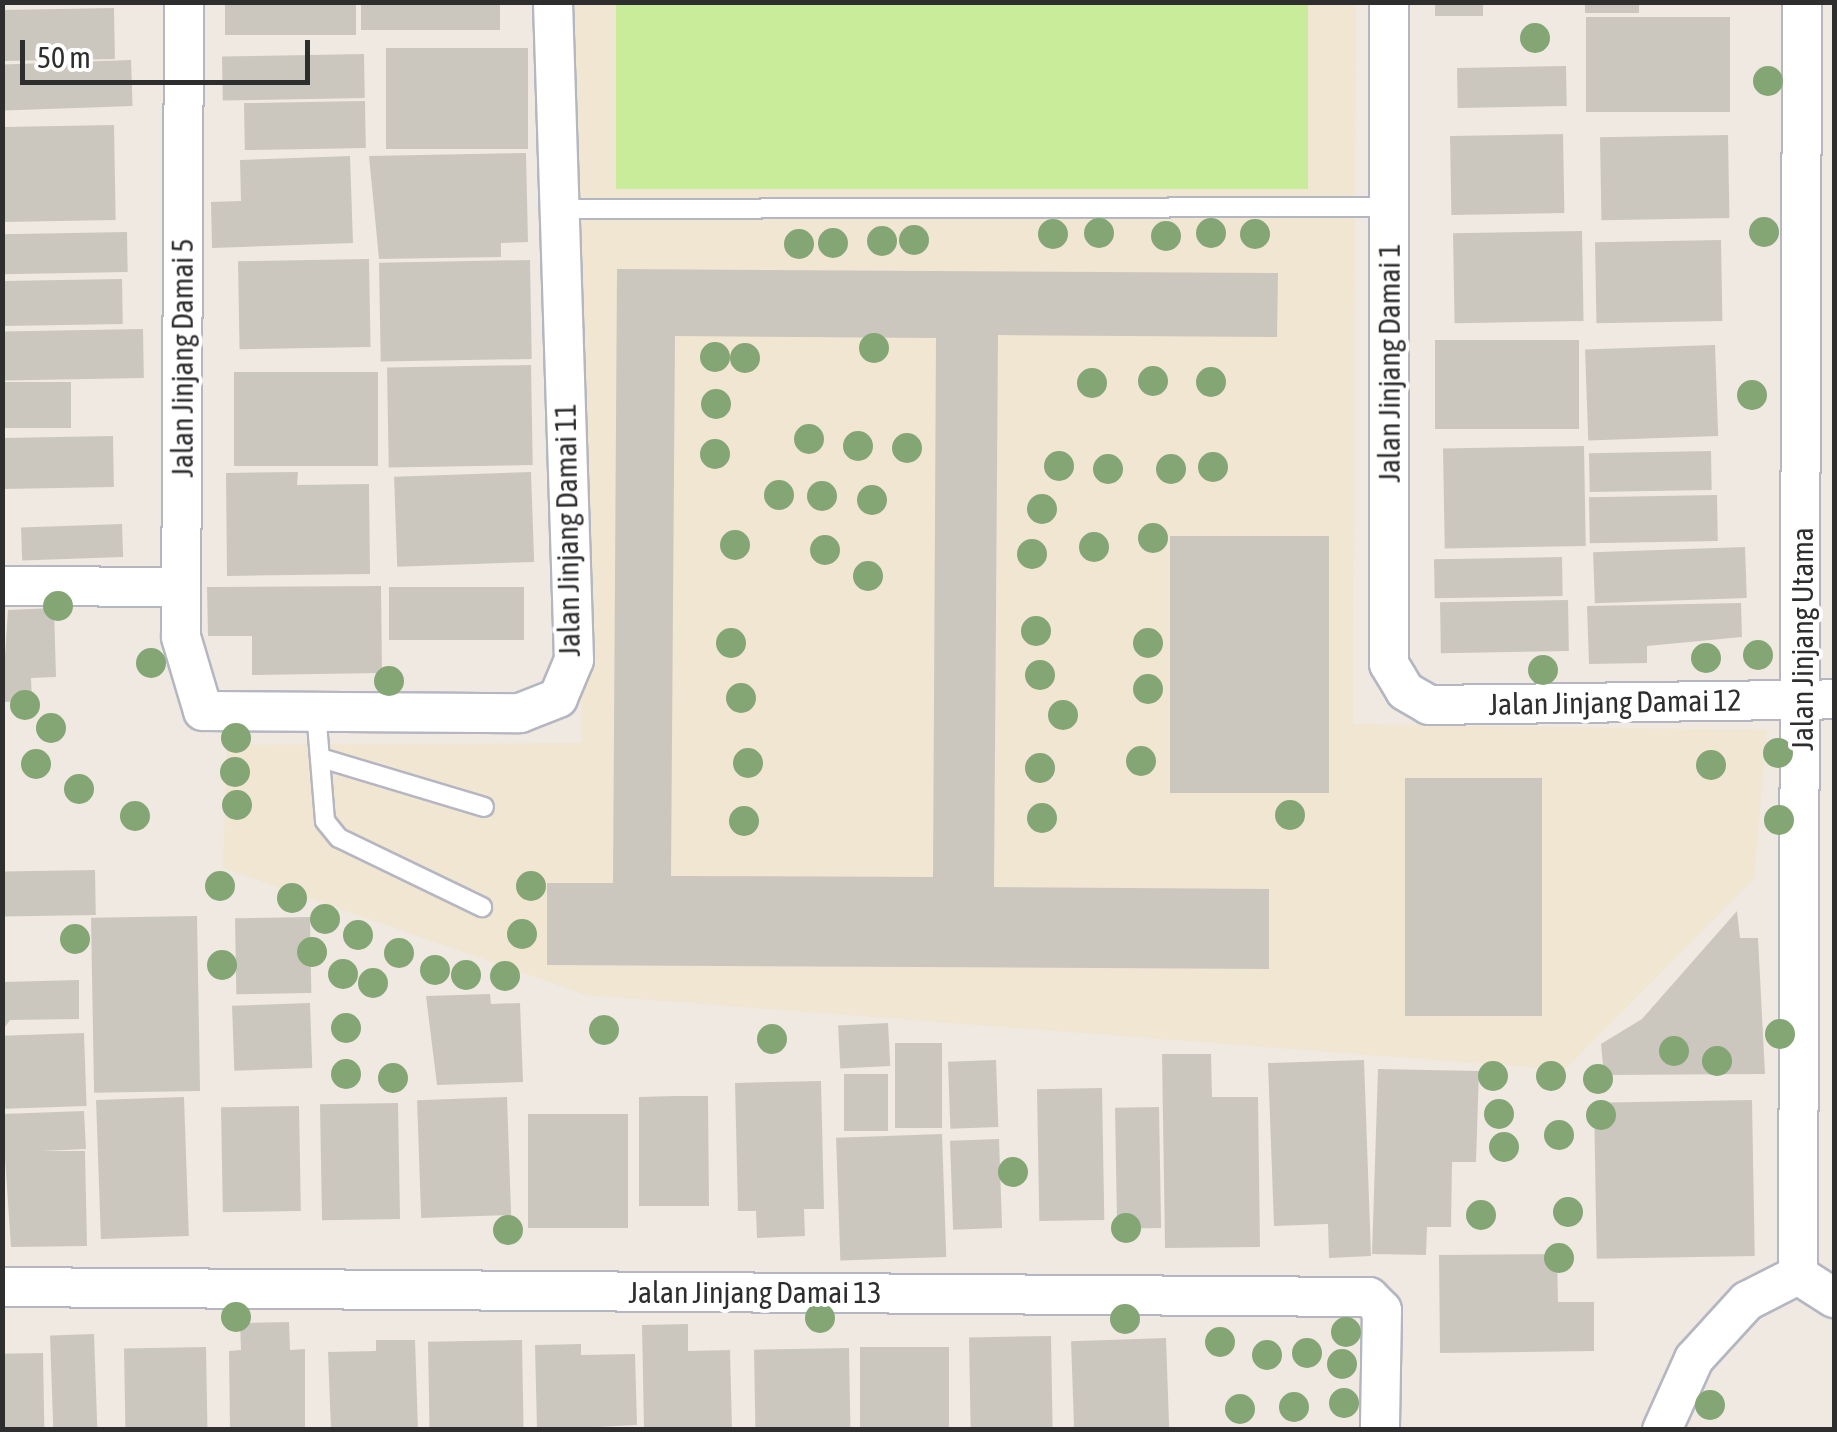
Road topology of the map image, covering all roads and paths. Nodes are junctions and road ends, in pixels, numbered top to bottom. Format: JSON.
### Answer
{"nodes":[{"id":1,"x":184,"y":2,"type":"edge"},
{"id":2,"x":553,"y":2,"type":"edge"},
{"id":3,"x":1389,"y":2,"type":"edge"},
{"id":4,"x":1802,"y":2,"type":"edge"},
{"id":5,"x":1389,"y":206,"type":"junction"},
{"id":6,"x":559,"y":209,"type":"junction"},
{"id":7,"x":2,"y":586,"type":"edge"},
{"id":8,"x":181,"y":587,"type":"junction"},
{"id":9,"x":1818,"y":699,"type":"edge"},
{"id":10,"x":1428,"y":705,"type":"joint"},
{"id":11,"x":203,"y":711,"type":"joint"},
{"id":12,"x":316,"y":711,"type":"junction"},
{"id":13,"x":321,"y":758,"type":"junction"},
{"id":14,"x":484,"y":807,"type":"dead end"},
{"id":15,"x":482,"y":907,"type":"dead end"},
{"id":16,"x":2,"y":1287,"type":"edge"},
{"id":17,"x":1824,"y":1289,"type":"edge"},
{"id":18,"x":1380,"y":1430,"type":"edge"},
{"id":19,"x":1662,"y":1430,"type":"edge"}],
"edges":[{"from":1,"to":8,"type":"street","name":"Jalan Jinjang Damai 5"},
{"from":2,"to":6,"type":"street","name":"Jalan Jinjang Damai 11"},
{"from":3,"to":5,"type":"street","name":"Jalan Jinjang Damai 1"},
{"from":4,"to":9,"type":"street","name":"Jalan Jinjang Utama"},
{"from":5,"to":6,"type":"lane"},
{"from":5,"to":10,"type":"street","name":"Jalan Jinjang Damai 1"},
{"from":6,"to":12,"type":"street","name":"Jalan Jinjang Damai 11"},
{"from":7,"to":8,"type":"street"},
{"from":8,"to":11,"type":"street","name":"Jalan Jinjang Damai 5"},
{"from":9,"to":10,"type":"street","name":"Jalan Jinjang Damai 12"},
{"from":9,"to":17,"type":"street","name":"Jalan Jinjang Utama"},
{"from":11,"to":12,"type":"street","name":"Jalan Jinjang Damai 11"},
{"from":12,"to":13,"type":"lane"},
{"from":13,"to":14,"type":"lane"},
{"from":13,"to":15,"type":"lane"},
{"from":16,"to":18,"type":"street","name":"Jalan Jinjang Damai 13"},
{"from":17,"to":19,"type":"street","name":"Jalan Jinjang Utama"}]}
